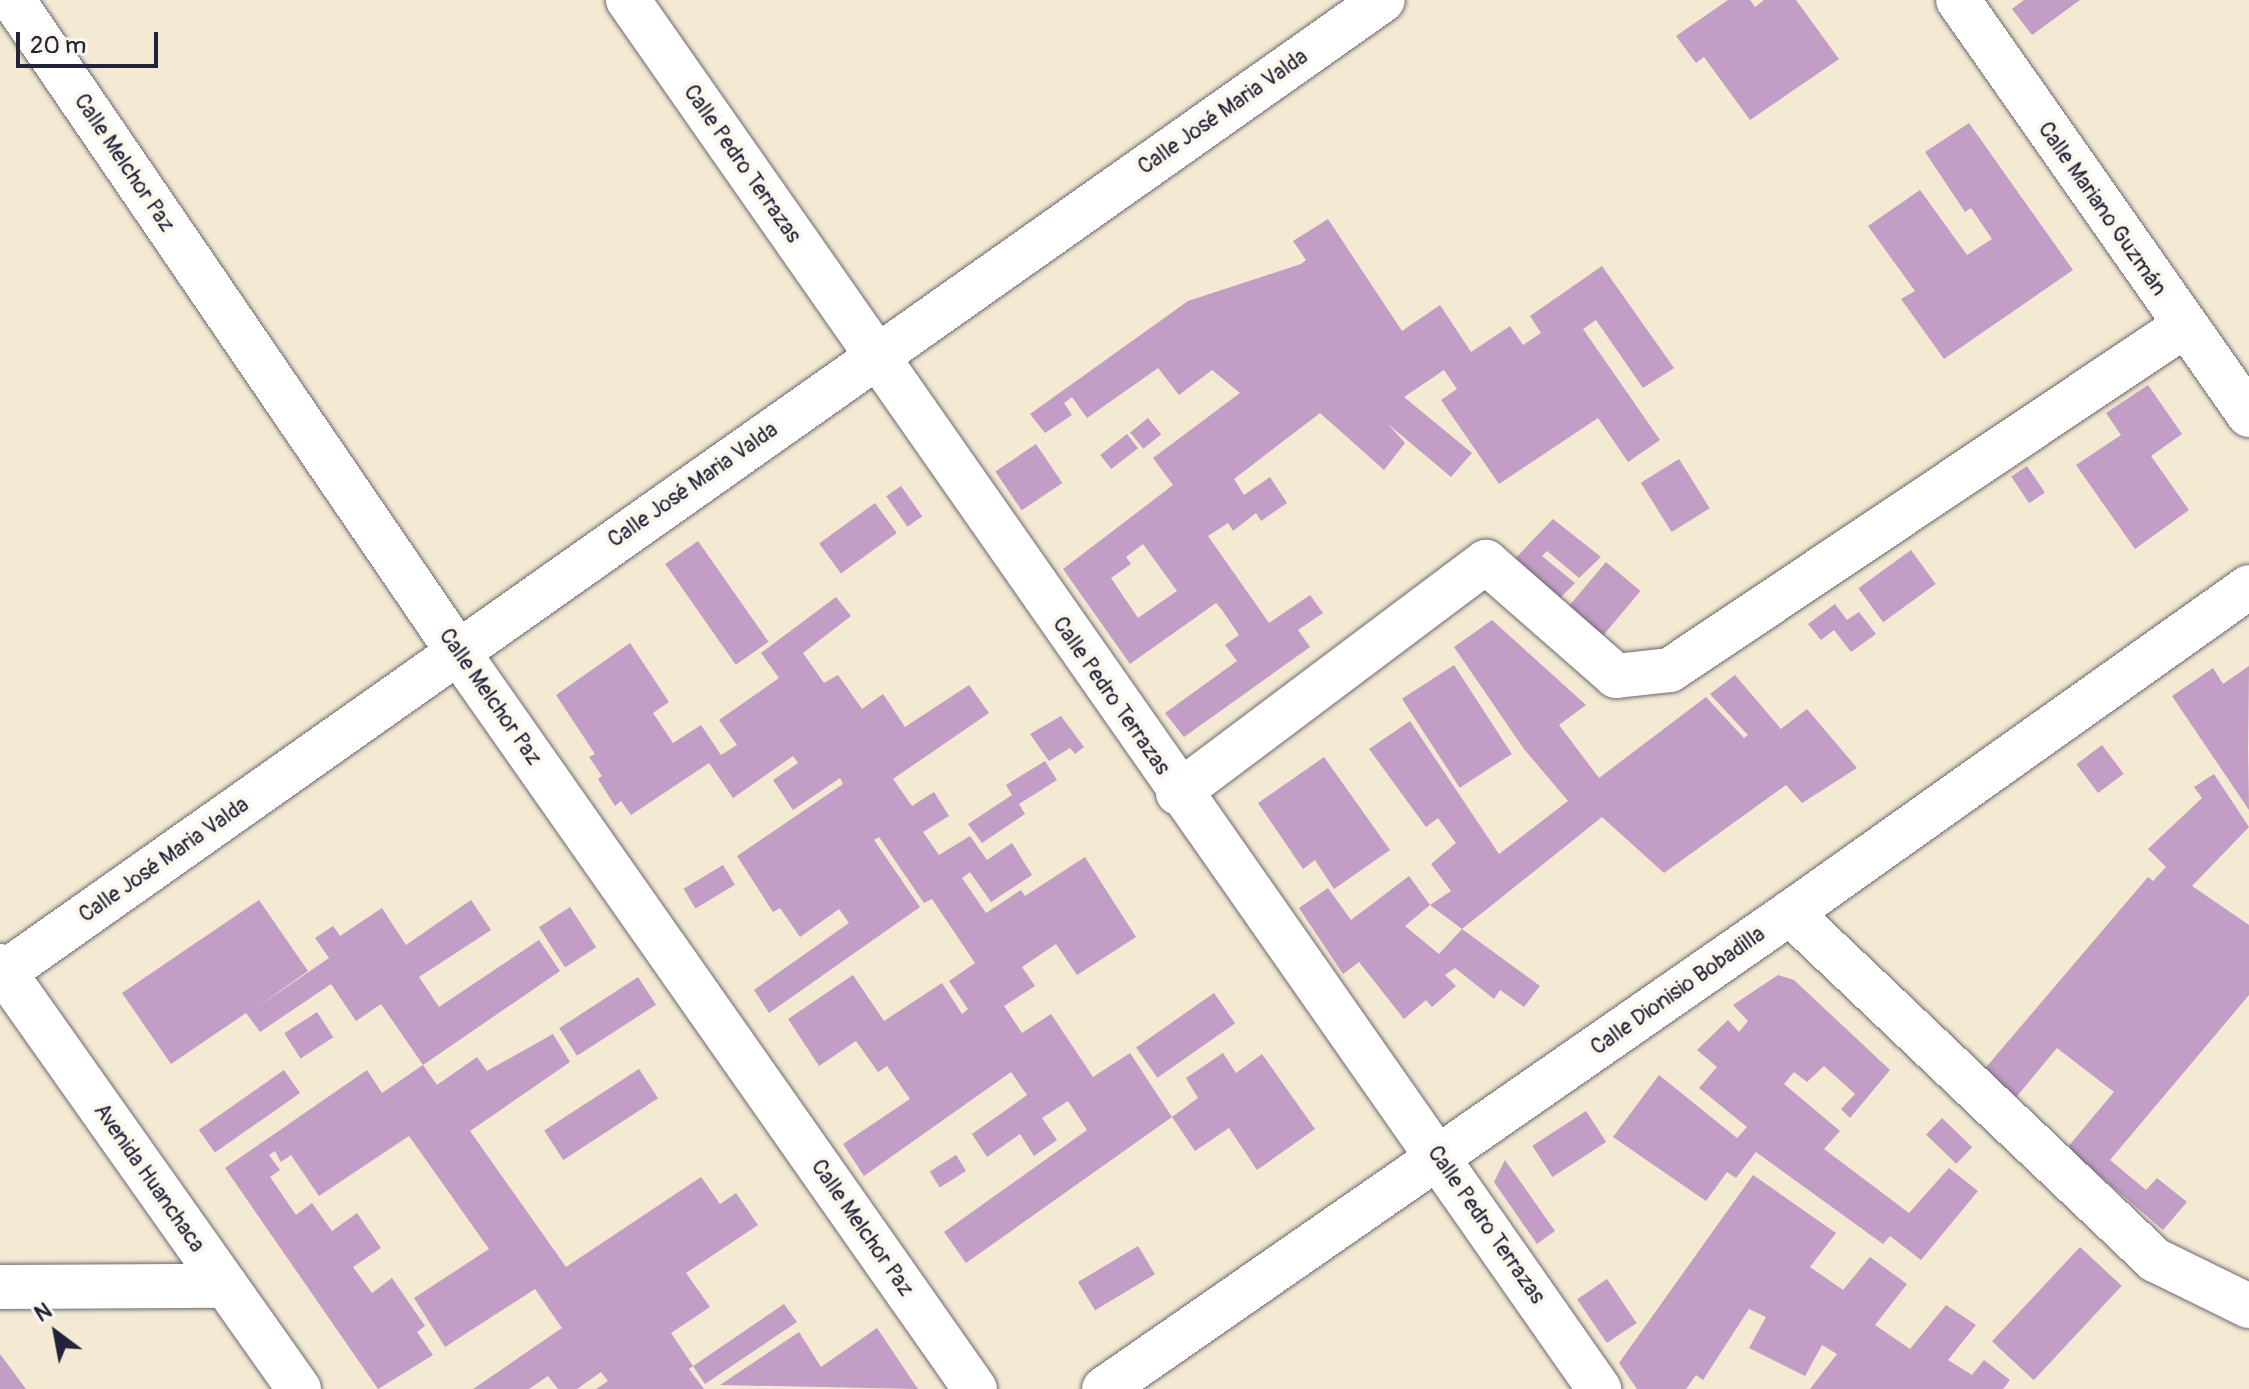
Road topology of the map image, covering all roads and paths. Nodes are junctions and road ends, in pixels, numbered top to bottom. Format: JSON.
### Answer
{"nodes":[{"id":1,"x":13,"y":0,"type":"edge"},
{"id":2,"x":628,"y":0,"type":"edge"},
{"id":3,"x":1383,"y":0,"type":"edge"},
{"id":4,"x":1958,"y":0,"type":"edge"},
{"id":5,"x":2184,"y":326,"type":"junction"},
{"id":6,"x":876,"y":356,"type":"junction"},
{"id":7,"x":2249,"y":415,"type":"edge"},
{"id":8,"x":2249,"y":587,"type":"edge"},
{"id":9,"x":458,"y":652,"type":"junction"},
{"id":10,"x":1178,"y":793,"type":"junction"},
{"id":11,"x":1790,"y":913,"type":"junction"},
{"id":12,"x":2,"y":969,"type":"edge"},
{"id":13,"x":1438,"y":1156,"type":"junction"},
{"id":14,"x":226,"y":1286,"type":"junction"},
{"id":15,"x":0,"y":1287,"type":"edge"},
{"id":16,"x":2249,"y":1306,"type":"edge"},
{"id":17,"x":299,"y":1389,"type":"edge"},
{"id":18,"x":975,"y":1389,"type":"edge"},
{"id":19,"x":1104,"y":1389,"type":"edge"},
{"id":20,"x":1599,"y":1389,"type":"edge"}],
"edges":[{"from":1,"to":9,"type":"street","name":"Calle Melchor Paz"},
{"from":2,"to":6,"type":"street","name":"Calle Pedro Terrazas"},
{"from":3,"to":6,"type":"street","name":"Calle José Maria Valda"},
{"from":4,"to":5,"type":"street","name":"Calle Mariano Guzmán"},
{"from":5,"to":7,"type":"street","name":"Calle Mariano Guzmán"},
{"from":5,"to":10,"type":"street"},
{"from":6,"to":9,"type":"street","name":"Calle José Maria Valda"},
{"from":6,"to":10,"type":"street","name":"Calle Pedro Terrazas"},
{"from":8,"to":11,"type":"street","name":"Calle Dionisio Bobadilla"},
{"from":9,"to":12,"type":"street","name":"Calle José Maria Valda"},
{"from":9,"to":18,"type":"street","name":"Calle Melchor Paz"},
{"from":10,"to":13,"type":"street","name":"Calle Pedro Terrazas"},
{"from":11,"to":13,"type":"street","name":"Calle Dionisio Bobadilla"},
{"from":11,"to":16,"type":"street"},
{"from":12,"to":14,"type":"street","name":"Avenida Huanchaca"},
{"from":13,"to":19,"type":"street","name":"Calle Dionisio Bobadilla"},
{"from":13,"to":20,"type":"street","name":"Calle Pedro Terrazas"},
{"from":14,"to":15,"type":"street"},
{"from":14,"to":17,"type":"street","name":"Avenida Huanchaca"}]}
